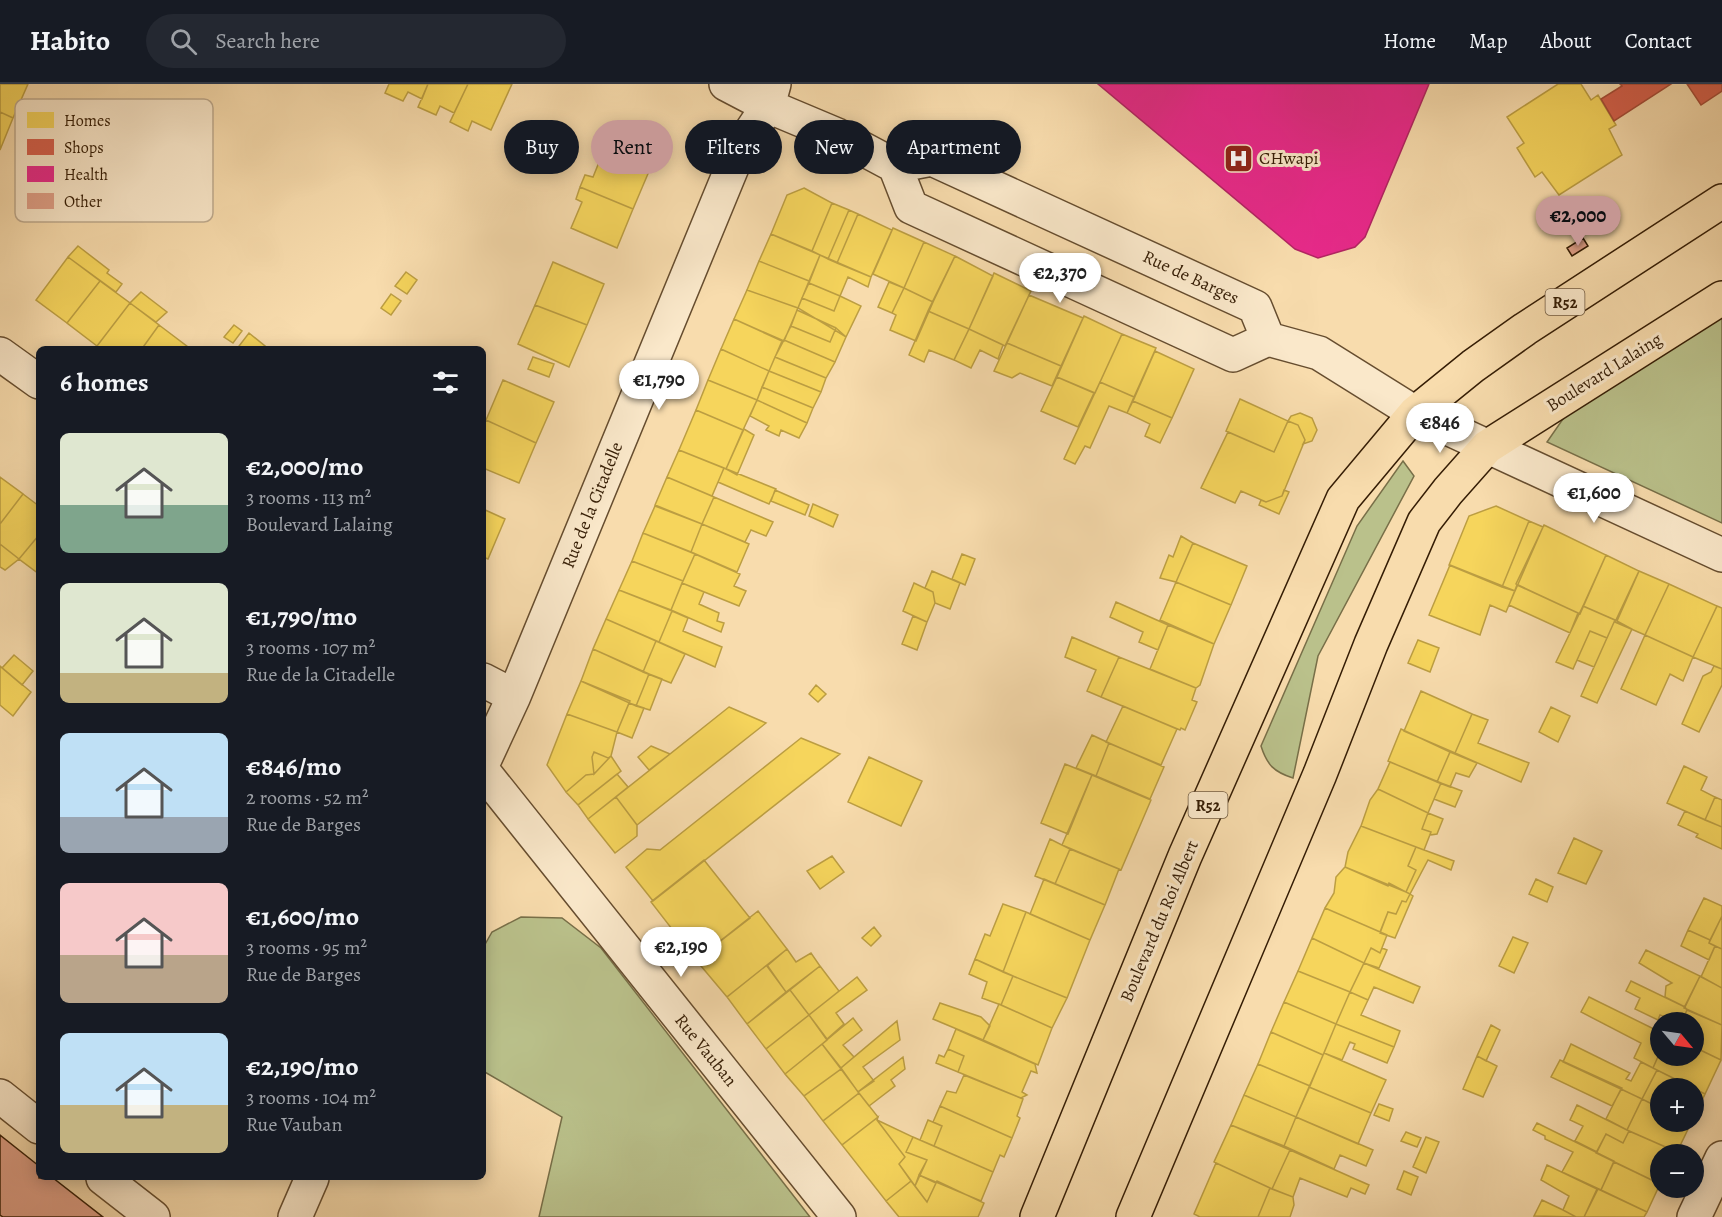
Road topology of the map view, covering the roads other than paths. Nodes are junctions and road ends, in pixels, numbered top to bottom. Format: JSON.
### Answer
{"nodes":[{"id":1,"x":726,"y":84,"type":"edge"},
{"id":2,"x":771,"y":95,"type":"edge"},
{"id":3,"x":886,"y":161,"type":"edge"},
{"id":4,"x":898,"y":174,"type":"edge"},
{"id":5,"x":965,"y":174,"type":"edge"},
{"id":6,"x":1722,"y":201,"type":"edge"},
{"id":7,"x":1722,"y":298,"type":"edge"},
{"id":8,"x":1268,"y":339,"type":"junction"},
{"id":9,"x":0,"y":354,"type":"edge"},
{"id":10,"x":36,"y":380,"type":"edge"},
{"id":11,"x":1414,"y":413,"type":"junction"},
{"id":12,"x":1487,"y":447,"type":"junction"},
{"id":13,"x":1722,"y":555,"type":"edge"},
{"id":14,"x":486,"y":682,"type":"edge"},
{"id":15,"x":514,"y":696,"type":"junction"},
{"id":16,"x":486,"y":757,"type":"edge"},
{"id":17,"x":486,"y":775,"type":"edge"},
{"id":18,"x":0,"y":1096,"type":"edge"},
{"id":19,"x":36,"y":1125,"type":"edge"},
{"id":20,"x":1722,"y":1158,"type":"edge"},
{"id":21,"x":106,"y":1180,"type":"edge"},
{"id":22,"x":311,"y":1180,"type":"edge"},
{"id":23,"x":153,"y":1217,"type":"edge"},
{"id":24,"x":295,"y":1217,"type":"edge"},
{"id":25,"x":839,"y":1217,"type":"edge"},
{"id":26,"x":1037,"y":1217,"type":"edge"},
{"id":27,"x":1133,"y":1217,"type":"edge"},
{"id":28,"x":1694,"y":1217,"type":"edge"}],
"edges":[{"from":1,"to":2,"type":"street"},
{"from":2,"to":3,"type":"street"},
{"from":2,"to":15,"type":"street","name":"Rue de la Citadelle"},
{"from":4,"to":8,"type":"street"},
{"from":5,"to":8,"type":"street","name":"Rue de Barges"},
{"from":6,"to":11,"type":"main road","number":"R52"},
{"from":7,"to":12,"type":"main road","name":"Boulevard Lalaing"},
{"from":8,"to":11,"type":"street"},
{"from":9,"to":10,"type":"street"},
{"from":11,"to":12,"type":"street"},
{"from":11,"to":26,"type":"main road","name":"Boulevard du Roi Albert","number":"R52"},
{"from":12,"to":13,"type":"street"},
{"from":12,"to":27,"type":"main road"},
{"from":14,"to":15,"type":"street"},
{"from":15,"to":16,"type":"street","name":"Rue de la Citadelle"},
{"from":17,"to":25,"type":"street","name":"Rue Vauban"},
{"from":18,"to":19,"type":"street"},
{"from":20,"to":28,"type":"street"},
{"from":21,"to":23,"type":"street"},
{"from":22,"to":24,"type":"street"}]}
